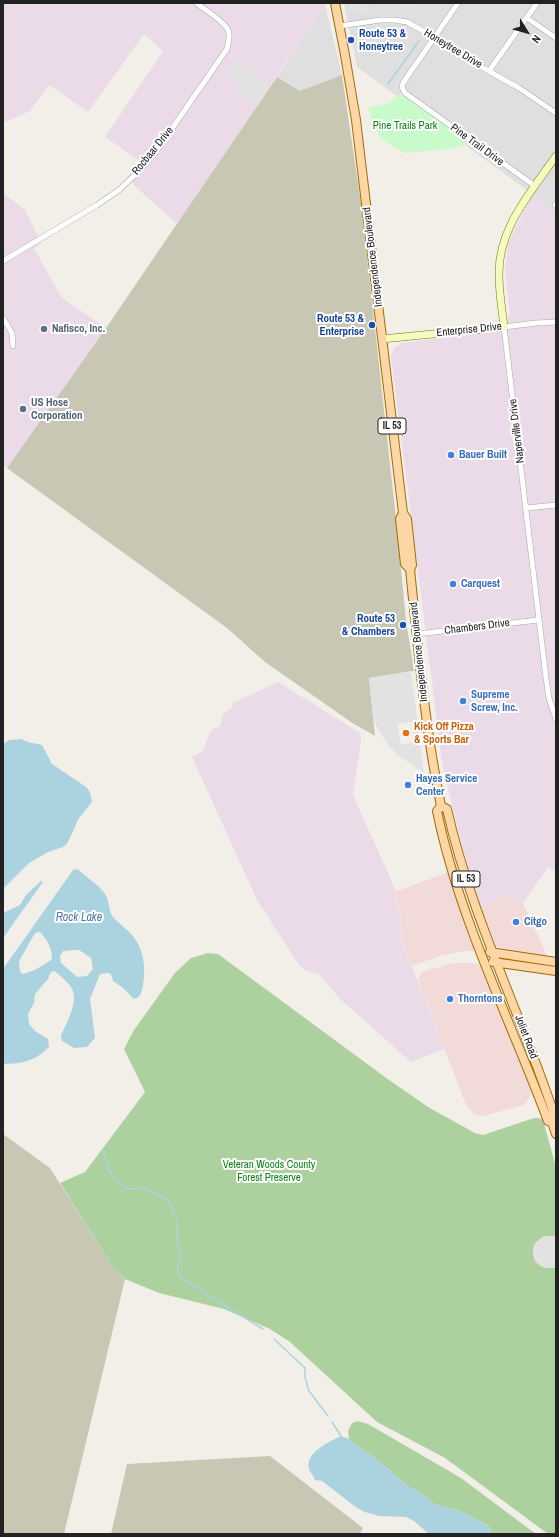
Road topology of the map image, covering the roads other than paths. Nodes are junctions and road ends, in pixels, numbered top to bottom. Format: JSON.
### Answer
{"nodes":[{"id":1,"x":196,"y":3,"type":"edge"},
{"id":2,"x":335,"y":3,"type":"edge"},
{"id":3,"x":458,"y":3,"type":"edge"},
{"id":4,"x":537,"y":3,"type":"edge"},
{"id":5,"x":527,"y":18,"type":"junction"},
{"id":6,"x":340,"y":26,"type":"junction"},
{"id":7,"x":434,"y":36,"type":"junction"},
{"id":8,"x":556,"y":38,"type":"edge"},
{"id":9,"x":489,"y":71,"type":"junction"},
{"id":10,"x":556,"y":113,"type":"edge"},
{"id":11,"x":556,"y":156,"type":"edge"},
{"id":12,"x":535,"y":186,"type":"junction"},
{"id":13,"x":3,"y":261,"type":"edge"},
{"id":14,"x":3,"y":318,"type":"edge"},
{"id":15,"x":556,"y":322,"type":"edge"},
{"id":16,"x":504,"y":327,"type":"junction"},
{"id":17,"x":382,"y":339,"type":"junction"},
{"id":18,"x":13,"y":346,"type":"dead end"},
{"id":19,"x":556,"y":505,"type":"edge"},
{"id":20,"x":526,"y":508,"type":"junction"},
{"id":21,"x":538,"y":620,"type":"junction"},
{"id":22,"x":417,"y":634,"type":"junction"},
{"id":23,"x":556,"y":719,"type":"edge"},
{"id":24,"x":441,"y":806,"type":"junction"},
{"id":25,"x":481,"y":952,"type":"junction"},
{"id":26,"x":493,"y":953,"type":"junction"},
{"id":27,"x":485,"y":960,"type":"junction"},
{"id":28,"x":497,"y":962,"type":"junction"},
{"id":29,"x":556,"y":962,"type":"edge"},
{"id":30,"x":556,"y":971,"type":"edge"},
{"id":31,"x":552,"y":1122,"type":"junction"},
{"id":32,"x":556,"y":1134,"type":"edge"}],
"edges":[{"from":1,"to":13,"type":"street","name":"Rocbaar Drive"},
{"from":2,"to":6,"type":"main road","name":"Independence Boulevard","number":"IL 53"},
{"from":3,"to":7,"type":"street"},
{"from":4,"to":5,"type":"street"},
{"from":5,"to":8,"type":"street"},
{"from":5,"to":9,"type":"street"},
{"from":6,"to":7,"type":"street","name":"Honeytree Drive"},
{"from":6,"to":17,"type":"main road","name":"Independence Boulevard","number":"IL 53"},
{"from":7,"to":9,"type":"street","name":"Honeytree Drive"},
{"from":7,"to":12,"type":"street","name":"Pine Trail Drive"},
{"from":9,"to":10,"type":"street","name":"Honeytree Drive"},
{"from":11,"to":12,"type":"street","name":"Naperville Drive"},
{"from":12,"to":16,"type":"street","name":"Naperville Drive"},
{"from":14,"to":18,"type":"street"},
{"from":15,"to":16,"type":"street","name":"Enterprise Drive"},
{"from":16,"to":17,"type":"street","name":"Enterprise Drive"},
{"from":16,"to":20,"type":"street","name":"Naperville Drive"},
{"from":17,"to":22,"type":"main road","name":"Independence Boulevard","number":"IL 53"},
{"from":19,"to":20,"type":"street"},
{"from":20,"to":21,"type":"street","name":"Naperville Drive"},
{"from":21,"to":22,"type":"street","name":"Chambers Drive"},
{"from":21,"to":23,"type":"street","name":"Naperville Drive"},
{"from":22,"to":24,"type":"main road","name":"Independence Boulevard","number":"IL 53"},
{"from":24,"to":25,"type":"main road","name":"Independence Boulevard","number":"IL 53"},
{"from":24,"to":26,"type":"main road","name":"Independence Boulevard","number":"IL 53"},
{"from":25,"to":26,"type":"main road"},
{"from":25,"to":27,"type":"main road","name":"Independence Boulevard","number":"IL 53"},
{"from":26,"to":28,"type":"main road","name":"Joliet Road"},
{"from":26,"to":29,"type":"main road"},
{"from":27,"to":28,"type":"main road"},
{"from":27,"to":31,"type":"main road","name":"Joliet Road"},
{"from":28,"to":30,"type":"main road"},
{"from":28,"to":31,"type":"main road","name":"Joliet Road"},
{"from":31,"to":32,"type":"main road","name":"Joliet Road"}]}
